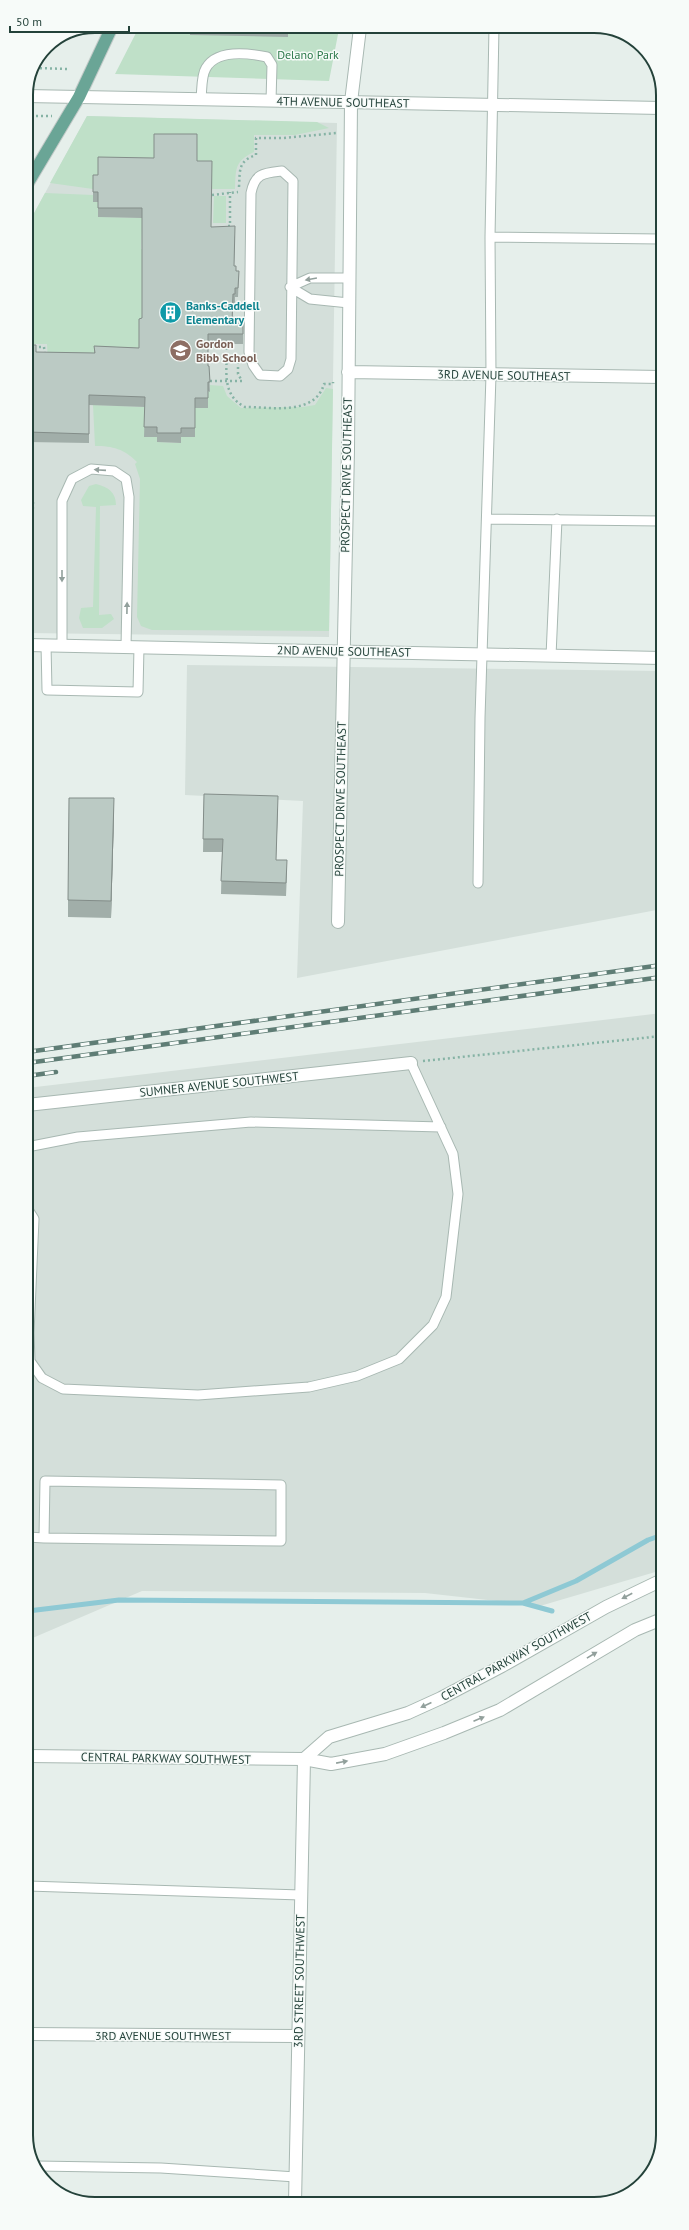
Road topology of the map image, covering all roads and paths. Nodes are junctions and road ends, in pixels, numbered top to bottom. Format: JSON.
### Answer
{"nodes":[{"id":1,"x":109,"y":33,"type":"edge"},
{"id":2,"x":359,"y":33,"type":"edge"},
{"id":3,"x":494,"y":33,"type":"edge"},
{"id":4,"x":40,"y":68,"type":"edge"},
{"id":5,"x":69,"y":68,"type":"dead end"},
{"id":6,"x":33,"y":96,"type":"edge"},
{"id":7,"x":79,"y":97,"type":"junction"},
{"id":8,"x":201,"y":99,"type":"junction"},
{"id":9,"x":271,"y":101,"type":"junction"},
{"id":10,"x":351,"y":102,"type":"junction"},
{"id":11,"x":491,"y":105,"type":"junction"},
{"id":12,"x":656,"y":108,"type":"edge"},
{"id":13,"x":33,"y":116,"type":"edge"},
{"id":14,"x":52,"y":116,"type":"dead end"},
{"id":15,"x":337,"y":133,"type":"dead end"},
{"id":16,"x":33,"y":174,"type":"edge"},
{"id":17,"x":230,"y":192,"type":"junction"},
{"id":18,"x":212,"y":195,"type":"edge"},
{"id":19,"x":230,"y":226,"type":"junction"},
{"id":20,"x":223,"y":227,"type":"edge"},
{"id":21,"x":230,"y":231,"type":"edge"},
{"id":22,"x":490,"y":237,"type":"junction"},
{"id":23,"x":656,"y":239,"type":"edge"},
{"id":24,"x":350,"y":278,"type":"junction"},
{"id":25,"x":290,"y":287,"type":"junction"},
{"id":26,"x":350,"y":303,"type":"junction"},
{"id":27,"x":33,"y":347,"type":"edge"},
{"id":28,"x":45,"y":362,"type":"edge"},
{"id":29,"x":348,"y":372,"type":"junction"},
{"id":30,"x":491,"y":375,"type":"junction"},
{"id":31,"x":656,"y":377,"type":"edge"},
{"id":32,"x":210,"y":381,"type":"edge"},
{"id":33,"x":242,"y":381,"type":"dead end"},
{"id":34,"x":33,"y":502,"type":"dead end"},
{"id":35,"x":487,"y":519,"type":"junction"},
{"id":36,"x":557,"y":519,"type":"junction"},
{"id":37,"x":656,"y":521,"type":"edge"},
{"id":38,"x":33,"y":534,"type":"edge"},
{"id":39,"x":33,"y":645,"type":"edge"},
{"id":40,"x":46,"y":645,"type":"junction"},
{"id":41,"x":62,"y":646,"type":"junction"},
{"id":42,"x":126,"y":647,"type":"junction"},
{"id":43,"x":139,"y":647,"type":"junction"},
{"id":44,"x":342,"y":651,"type":"junction"},
{"id":45,"x":482,"y":654,"type":"junction"},
{"id":46,"x":551,"y":656,"type":"junction"},
{"id":47,"x":656,"y":658,"type":"edge"},
{"id":48,"x":478,"y":883,"type":"dead end"},
{"id":49,"x":338,"y":922,"type":"dead end"},
{"id":50,"x":656,"y":1037,"type":"edge"},
{"id":51,"x":410,"y":1063,"type":"junction"},
{"id":52,"x":33,"y":1104,"type":"edge"},
{"id":53,"x":441,"y":1127,"type":"junction"},
{"id":54,"x":33,"y":1145,"type":"edge"},
{"id":55,"x":33,"y":1217,"type":"edge"},
{"id":56,"x":33,"y":1242,"type":"edge"},
{"id":57,"x":33,"y":1365,"type":"edge"},
{"id":58,"x":33,"y":1537,"type":"edge"},
{"id":59,"x":44,"y":1538,"type":"junction"},
{"id":60,"x":656,"y":1583,"type":"edge"},
{"id":61,"x":656,"y":1621,"type":"edge"},
{"id":62,"x":33,"y":1756,"type":"edge"},
{"id":63,"x":304,"y":1759,"type":"junction"},
{"id":64,"x":33,"y":1886,"type":"edge"},
{"id":65,"x":301,"y":1895,"type":"junction"},
{"id":66,"x":33,"y":2034,"type":"edge"},
{"id":67,"x":297,"y":2036,"type":"junction"},
{"id":68,"x":42,"y":2166,"type":"edge"},
{"id":69,"x":296,"y":2177,"type":"junction"},
{"id":70,"x":295,"y":2197,"type":"edge"}],
"edges":[{"from":1,"to":7,"type":"main road"},
{"from":2,"to":10,"type":"street","name":"PROSPECT DRIVE SOUTHEAST"},
{"from":3,"to":11,"type":"lane"},
{"from":4,"to":5,"type":"path"},
{"from":6,"to":7,"type":"street","name":"4TH AVENUE SOUTHEAST"},
{"from":7,"to":8,"type":"street","name":"4TH AVENUE SOUTHEAST"},
{"from":7,"to":16,"type":"main road"},
{"from":8,"to":9,"type":"street","name":"4TH AVENUE SOUTHEAST"},
{"from":8,"to":9,"type":"lane"},
{"from":9,"to":10,"type":"street","name":"4TH AVENUE SOUTHEAST"},
{"from":10,"to":11,"type":"street","name":"4TH AVENUE SOUTHEAST"},
{"from":10,"to":24,"type":"street","name":"PROSPECT DRIVE SOUTHEAST"},
{"from":11,"to":12,"type":"street","name":"4TH AVENUE SOUTHEAST"},
{"from":11,"to":22,"type":"lane"},
{"from":13,"to":14,"type":"path"},
{"from":15,"to":17,"type":"path"},
{"from":17,"to":18,"type":"path"},
{"from":17,"to":19,"type":"path"},
{"from":19,"to":20,"type":"path"},
{"from":19,"to":21,"type":"path"},
{"from":22,"to":23,"type":"lane"},
{"from":22,"to":30,"type":"lane"},
{"from":24,"to":25,"type":"lane","one_way":true},
{"from":24,"to":26,"type":"street","name":"PROSPECT DRIVE SOUTHEAST"},
{"from":25,"to":25,"type":"lane"},
{"from":25,"to":26,"type":"lane"},
{"from":26,"to":29,"type":"street","name":"PROSPECT DRIVE SOUTHEAST"},
{"from":27,"to":28,"type":"path"},
{"from":29,"to":30,"type":"street","name":"3RD AVENUE SOUTHEAST"},
{"from":29,"to":44,"type":"street","name":"PROSPECT DRIVE SOUTHEAST"},
{"from":30,"to":31,"type":"street","name":"3RD AVENUE SOUTHEAST"},
{"from":30,"to":35,"type":"lane"},
{"from":32,"to":33,"type":"path"},
{"from":34,"to":38,"type":"path"},
{"from":35,"to":36,"type":"lane"},
{"from":35,"to":45,"type":"lane"},
{"from":36,"to":37,"type":"lane"},
{"from":36,"to":46,"type":"lane"},
{"from":39,"to":40,"type":"street","name":"2ND AVENUE SOUTHEAST"},
{"from":40,"to":41,"type":"street","name":"2ND AVENUE SOUTHEAST"},
{"from":40,"to":43,"type":"lane"},
{"from":41,"to":42,"type":"street","name":"2ND AVENUE SOUTHEAST"},
{"from":42,"to":41,"type":"lane","one_way":true},
{"from":42,"to":43,"type":"street","name":"2ND AVENUE SOUTHEAST"},
{"from":43,"to":44,"type":"street","name":"2ND AVENUE SOUTHEAST"},
{"from":44,"to":45,"type":"street","name":"2ND AVENUE SOUTHEAST"},
{"from":44,"to":49,"type":"street","name":"PROSPECT DRIVE SOUTHEAST"},
{"from":45,"to":46,"type":"street","name":"2ND AVENUE SOUTHEAST"},
{"from":45,"to":48,"type":"lane"},
{"from":46,"to":47,"type":"street","name":"2ND AVENUE SOUTHEAST"},
{"from":50,"to":51,"type":"path"},
{"from":51,"to":52,"type":"street","name":"SUMNER AVENUE SOUTHWEST"},
{"from":51,"to":53,"type":"lane"},
{"from":53,"to":54,"type":"lane"},
{"from":53,"to":57,"type":"lane"},
{"from":55,"to":56,"type":"lane"},
{"from":58,"to":59,"type":"lane"},
{"from":59,"to":59,"type":"lane"},
{"from":60,"to":63,"type":"street","name":"CENTRAL PARKWAY SOUTHWEST","one_way":true},
{"from":63,"to":61,"type":"street","name":"CENTRAL PARKWAY SOUTHWEST","one_way":true},
{"from":62,"to":63,"type":"street","name":"CENTRAL PARKWAY SOUTHWEST"},
{"from":63,"to":65,"type":"street","name":"3RD STREET SOUTHWEST"},
{"from":64,"to":65,"type":"lane"},
{"from":65,"to":67,"type":"street","name":"3RD STREET SOUTHWEST"},
{"from":66,"to":67,"type":"street","name":"3RD AVENUE SOUTHWEST"},
{"from":67,"to":69,"type":"street","name":"3RD STREET SOUTHWEST"},
{"from":68,"to":69,"type":"lane"},
{"from":69,"to":70,"type":"street","name":"3RD STREET SOUTHWEST"}]}
